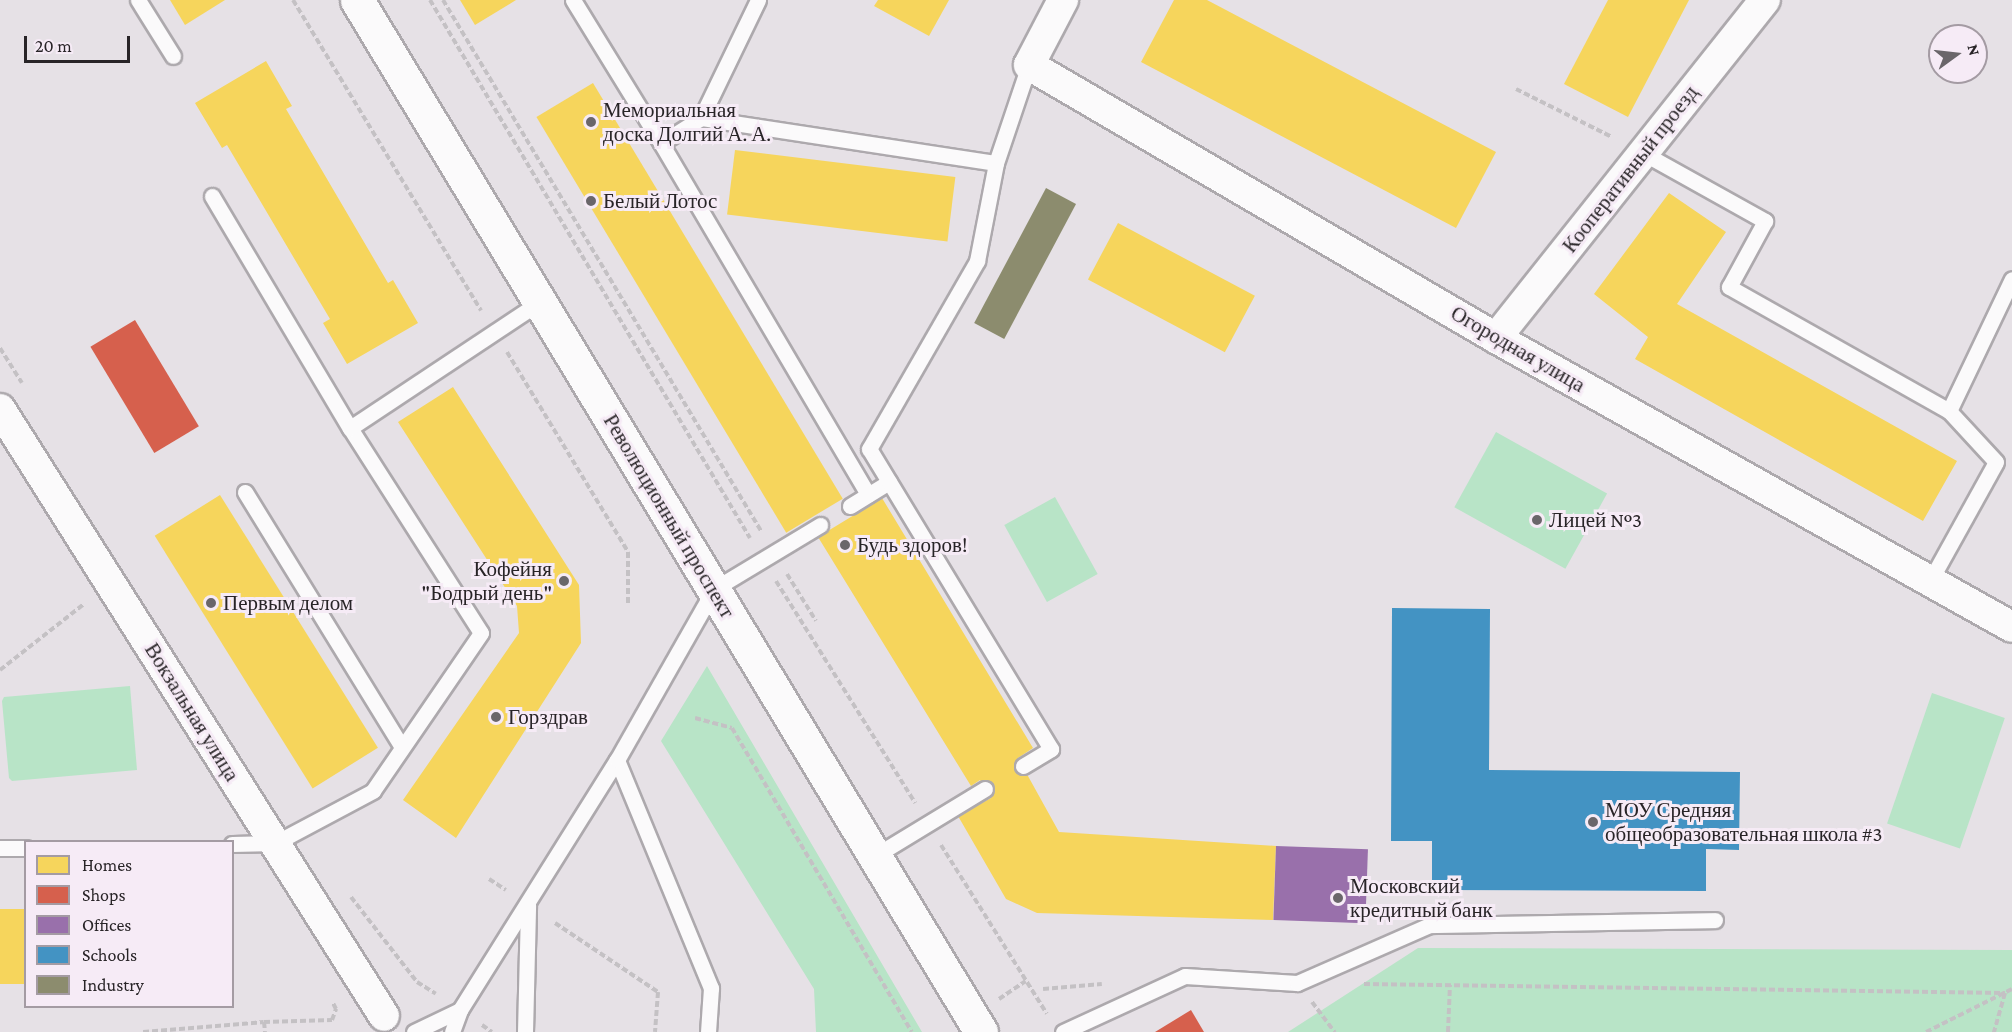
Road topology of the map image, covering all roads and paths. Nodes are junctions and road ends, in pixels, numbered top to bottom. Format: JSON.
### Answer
{"nodes":[{"id":1,"x":138,"y":0,"type":"edge"},
{"id":2,"x":293,"y":0,"type":"edge"},
{"id":3,"x":357,"y":0,"type":"edge"},
{"id":4,"x":430,"y":0,"type":"edge"},
{"id":5,"x":443,"y":0,"type":"edge"},
{"id":6,"x":573,"y":0,"type":"edge"},
{"id":7,"x":758,"y":0,"type":"edge"},
{"id":8,"x":1063,"y":0,"type":"edge"},
{"id":9,"x":1765,"y":0,"type":"edge"},
{"id":10,"x":173,"y":56,"type":"dead end"},
{"id":11,"x":1029,"y":65,"type":"junction"},
{"id":12,"x":1516,"y":89,"type":"dead end"},
{"id":13,"x":701,"y":118,"type":"junction"},
{"id":14,"x":661,"y":143,"type":"junction"},
{"id":15,"x":1643,"y":153,"type":"junction"},
{"id":16,"x":996,"y":163,"type":"junction"},
{"id":17,"x":212,"y":196,"type":"dead end"},
{"id":18,"x":2012,"y":279,"type":"edge"},
{"id":19,"x":540,"y":302,"type":"junction"},
{"id":20,"x":495,"y":333,"type":"junction"},
{"id":21,"x":1496,"y":338,"type":"junction"},
{"id":22,"x":0,"y":409,"type":"edge"},
{"id":23,"x":1949,"y":411,"type":"junction"},
{"id":24,"x":350,"y":428,"type":"junction"},
{"id":25,"x":869,"y":449,"type":"junction"},
{"id":26,"x":849,"y":462,"type":"junction"},
{"id":27,"x":889,"y":482,"type":"junction"},
{"id":28,"x":245,"y":492,"type":"dead end"},
{"id":29,"x":868,"y":495,"type":"junction"},
{"id":30,"x":850,"y":506,"type":"dead end"},
{"id":31,"x":819,"y":525,"type":"dead end"},
{"id":32,"x":768,"y":556,"type":"junction"},
{"id":33,"x":1930,"y":581,"type":"junction"},
{"id":34,"x":110,"y":582,"type":"junction"},
{"id":35,"x":714,"y":589,"type":"junction"},
{"id":36,"x":628,"y":603,"type":"dead end"},
{"id":37,"x":816,"y":621,"type":"dead end"},
{"id":38,"x":2012,"y":627,"type":"edge"},
{"id":39,"x":1,"y":671,"type":"edge"},
{"id":40,"x":695,"y":718,"type":"dead end"},
{"id":41,"x":402,"y":747,"type":"junction"},
{"id":42,"x":617,"y":760,"type":"junction"},
{"id":43,"x":1023,"y":766,"type":"dead end"},
{"id":44,"x":986,"y":789,"type":"dead end"},
{"id":45,"x":928,"y":824,"type":"junction"},
{"id":46,"x":275,"y":843,"type":"junction"},
{"id":47,"x":234,"y":844,"type":"edge"},
{"id":48,"x":0,"y":848,"type":"edge"},
{"id":49,"x":24,"y":848,"type":"edge"},
{"id":50,"x":873,"y":857,"type":"junction"},
{"id":51,"x":489,"y":879,"type":"dead end"},
{"id":52,"x":528,"y":905,"type":"junction"},
{"id":53,"x":1715,"y":920,"type":"dead end"},
{"id":54,"x":1297,"y":983,"type":"junction"},
{"id":55,"x":1356,"y":984,"type":"dead end"},
{"id":56,"x":1450,"y":985,"type":"junction"},
{"id":57,"x":2012,"y":989,"type":"edge"},
{"id":58,"x":2005,"y":993,"type":"junction"},
{"id":59,"x":1035,"y":994,"type":"dead end"},
{"id":60,"x":332,"y":1002,"type":"dead end"},
{"id":61,"x":460,"y":1010,"type":"junction"},
{"id":62,"x":384,"y":1016,"type":"dead end"},
{"id":63,"x":264,"y":1022,"type":"junction"},
{"id":64,"x":143,"y":1032,"type":"edge"},
{"id":65,"x":265,"y":1032,"type":"edge"},
{"id":66,"x":414,"y":1032,"type":"edge"},
{"id":67,"x":452,"y":1032,"type":"edge"},
{"id":68,"x":525,"y":1032,"type":"edge"},
{"id":69,"x":655,"y":1032,"type":"edge"},
{"id":70,"x":708,"y":1032,"type":"edge"},
{"id":71,"x":912,"y":1032,"type":"edge"},
{"id":72,"x":981,"y":1032,"type":"edge"},
{"id":73,"x":1063,"y":1032,"type":"edge"},
{"id":74,"x":1335,"y":1032,"type":"edge"},
{"id":75,"x":1448,"y":1032,"type":"edge"},
{"id":76,"x":1926,"y":1032,"type":"edge"},
{"id":77,"x":1994,"y":1032,"type":"edge"}],
"edges":[{"from":1,"to":10,"type":"lane"},
{"from":2,"to":20,"type":"path"},
{"from":3,"to":19,"type":"street","name":"Революционный проспект"},
{"from":4,"to":32,"type":"path"},
{"from":5,"to":32,"type":"path"},
{"from":6,"to":14,"type":"lane"},
{"from":7,"to":13,"type":"lane"},
{"from":8,"to":11,"type":"street"},
{"from":9,"to":15,"type":"street","name":"Кооперативный проезд"},
{"from":11,"to":16,"type":"lane"},
{"from":11,"to":21,"type":"street","name":"Огородная улица"},
{"from":12,"to":15,"type":"path"},
{"from":13,"to":14,"type":"lane"},
{"from":13,"to":16,"type":"lane"},
{"from":14,"to":26,"type":"lane"},
{"from":15,"to":21,"type":"street","name":"Кооперативный проезд"},
{"from":15,"to":23,"type":"lane"},
{"from":16,"to":25,"type":"lane"},
{"from":17,"to":24,"type":"lane"},
{"from":18,"to":23,"type":"lane"},
{"from":19,"to":20,"type":"lane"},
{"from":19,"to":35,"type":"street","name":"Революционный проспект"},
{"from":20,"to":24,"type":"lane"},
{"from":20,"to":36,"type":"path"},
{"from":21,"to":33,"type":"street","name":"Огородная улица"},
{"from":22,"to":34,"type":"street","name":"Вокзальная улица"},
{"from":23,"to":33,"type":"lane"},
{"from":24,"to":41,"type":"lane"},
{"from":25,"to":26,"type":"lane"},
{"from":25,"to":27,"type":"lane"},
{"from":26,"to":29,"type":"lane"},
{"from":27,"to":29,"type":"lane"},
{"from":27,"to":43,"type":"lane"},
{"from":28,"to":41,"type":"lane"},
{"from":29,"to":30,"type":"lane"},
{"from":31,"to":32,"type":"lane"},
{"from":32,"to":35,"type":"lane"},
{"from":32,"to":37,"type":"path"},
{"from":32,"to":45,"type":"path"},
{"from":33,"to":38,"type":"street","name":"Огородная улица"},
{"from":34,"to":39,"type":"path"},
{"from":34,"to":46,"type":"street","name":"Вокзальная улица"},
{"from":35,"to":42,"type":"lane"},
{"from":35,"to":50,"type":"street","name":"Революционный проспект"},
{"from":40,"to":71,"type":"path"},
{"from":41,"to":46,"type":"lane"},
{"from":42,"to":52,"type":"lane"},
{"from":42,"to":70,"type":"lane"},
{"from":44,"to":45,"type":"lane"},
{"from":45,"to":50,"type":"lane"},
{"from":45,"to":59,"type":"path"},
{"from":46,"to":47,"type":"lane"},
{"from":46,"to":62,"type":"street","name":"Вокзальная улица"},
{"from":48,"to":49,"type":"lane"},
{"from":50,"to":72,"type":"street","name":"Революционный проспект"},
{"from":51,"to":52,"type":"path"},
{"from":52,"to":61,"type":"lane"},
{"from":52,"to":68,"type":"lane"},
{"from":52,"to":69,"type":"path"},
{"from":53,"to":54,"type":"lane"},
{"from":54,"to":73,"type":"lane"},
{"from":54,"to":74,"type":"path"},
{"from":55,"to":56,"type":"path"},
{"from":56,"to":58,"type":"path"},
{"from":56,"to":75,"type":"path"},
{"from":57,"to":58,"type":"path"},
{"from":58,"to":76,"type":"path"},
{"from":58,"to":77,"type":"path"},
{"from":60,"to":63,"type":"path"},
{"from":61,"to":66,"type":"lane"},
{"from":61,"to":67,"type":"lane"},
{"from":63,"to":64,"type":"path"},
{"from":63,"to":65,"type":"path"}]}
